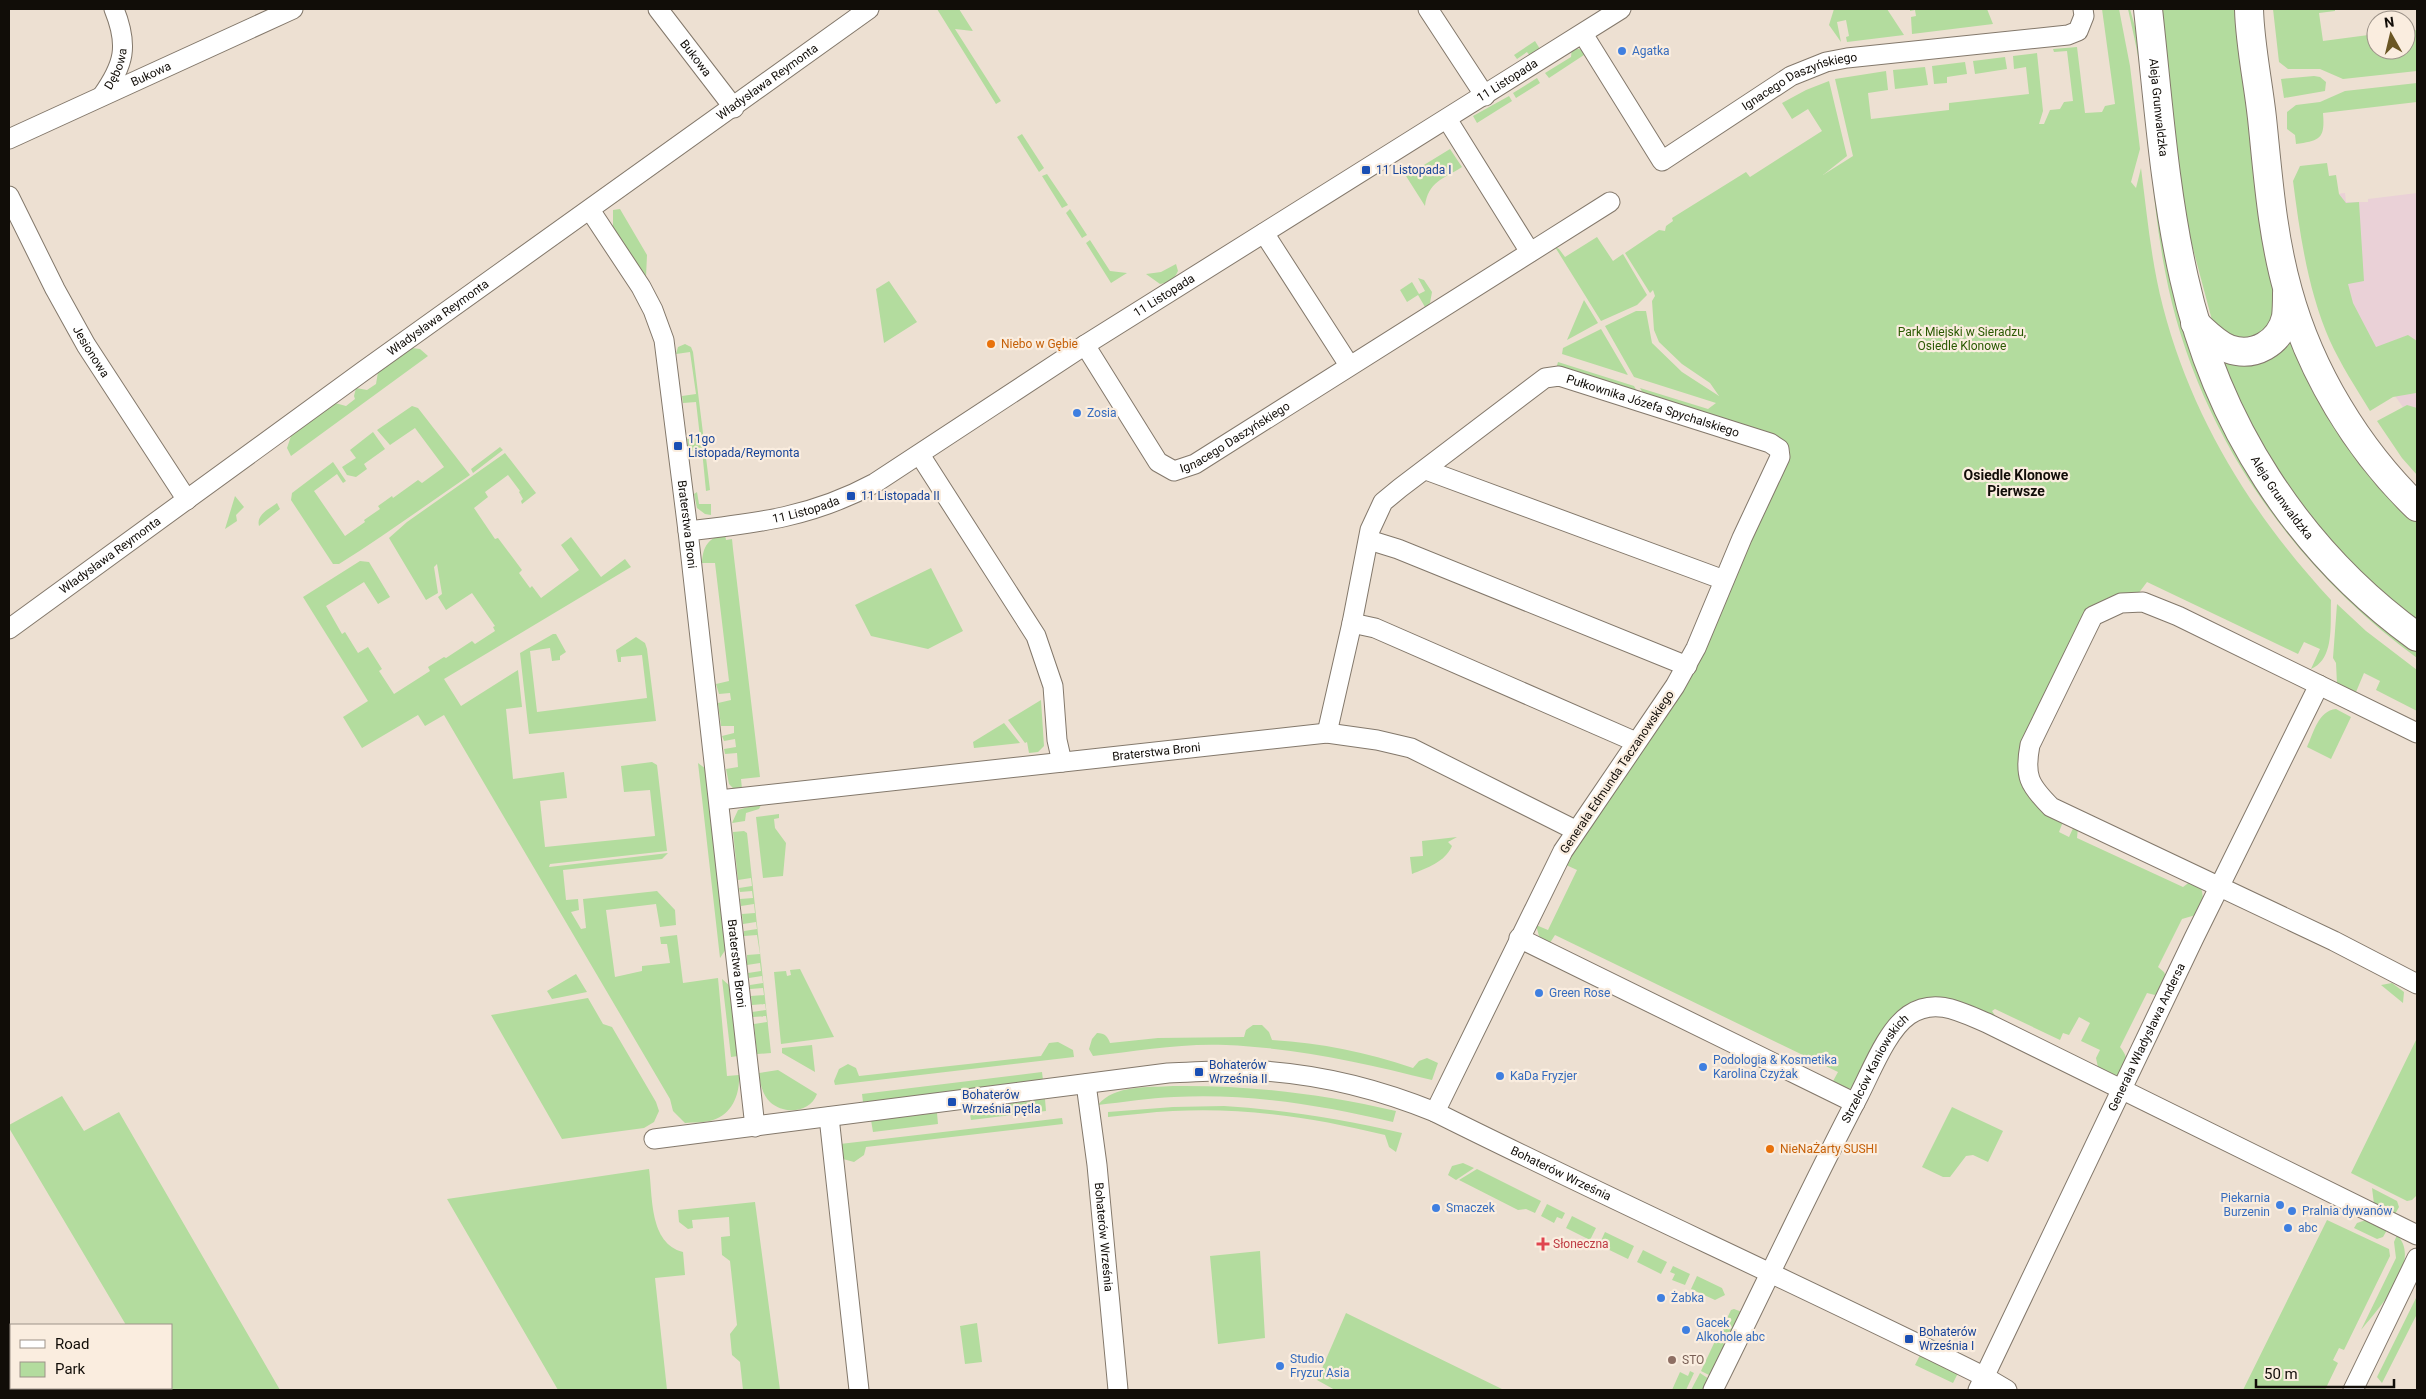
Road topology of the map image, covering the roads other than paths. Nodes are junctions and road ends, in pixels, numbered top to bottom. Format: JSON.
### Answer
{"nodes":[{"id":1,"x":114,"y":9,"type":"edge"},
{"id":2,"x":293,"y":9,"type":"edge"},
{"id":3,"x":658,"y":9,"type":"edge"},
{"id":4,"x":869,"y":9,"type":"edge"},
{"id":5,"x":1428,"y":9,"type":"edge"},
{"id":6,"x":1621,"y":9,"type":"edge"},
{"id":7,"x":2083,"y":9,"type":"edge"},
{"id":8,"x":2148,"y":9,"type":"edge"},
{"id":9,"x":2249,"y":9,"type":"edge"},
{"id":10,"x":1583,"y":34,"type":"junction"},
{"id":11,"x":1485,"y":96,"type":"junction"},
{"id":12,"x":101,"y":97,"type":"junction"},
{"id":13,"x":734,"y":108,"type":"junction"},
{"id":14,"x":1447,"y":120,"type":"junction"},
{"id":15,"x":9,"y":140,"type":"edge"},
{"id":16,"x":9,"y":196,"type":"edge"},
{"id":17,"x":1610,"y":202,"type":"dead end"},
{"id":18,"x":590,"y":210,"type":"junction"},
{"id":19,"x":1264,"y":233,"type":"junction"},
{"id":20,"x":1530,"y":252,"type":"junction"},
{"id":21,"x":2287,"y":289,"type":"junction"},
{"id":22,"x":2195,"y":323,"type":"junction"},
{"id":23,"x":1085,"y":345,"type":"junction"},
{"id":24,"x":1349,"y":365,"type":"junction"},
{"id":25,"x":920,"y":455,"type":"junction"},
{"id":26,"x":1780,"y":457,"type":"joint"},
{"id":27,"x":1426,"y":470,"type":"junction"},
{"id":28,"x":187,"y":500,"type":"junction"},
{"id":29,"x":2417,"y":507,"type":"edge"},
{"id":30,"x":688,"y":531,"type":"junction"},
{"id":31,"x":1368,"y":540,"type":"junction"},
{"id":32,"x":1724,"y":580,"type":"junction"},
{"id":33,"x":1352,"y":623,"type":"junction"},
{"id":34,"x":9,"y":629,"type":"edge"},
{"id":35,"x":2417,"y":638,"type":"edge"},
{"id":36,"x":1686,"y":666,"type":"junction"},
{"id":37,"x":2319,"y":685,"type":"junction"},
{"id":38,"x":1327,"y":733,"type":"junction"},
{"id":39,"x":2417,"y":733,"type":"edge"},
{"id":40,"x":1636,"y":742,"type":"junction"},
{"id":41,"x":1062,"y":762,"type":"junction"},
{"id":42,"x":719,"y":800,"type":"junction"},
{"id":43,"x":1575,"y":830,"type":"junction"},
{"id":44,"x":2220,"y":886,"type":"junction"},
{"id":45,"x":1519,"y":938,"type":"junction"},
{"id":46,"x":2417,"y":984,"type":"edge"},
{"id":47,"x":1086,"y":1084,"type":"junction"},
{"id":48,"x":2124,"y":1089,"type":"junction"},
{"id":49,"x":1855,"y":1103,"type":"junction"},
{"id":50,"x":1435,"y":1112,"type":"junction"},
{"id":51,"x":829,"y":1117,"type":"junction"},
{"id":52,"x":755,"y":1127,"type":"junction"},
{"id":53,"x":654,"y":1139,"type":"dead end"},
{"id":54,"x":2417,"y":1235,"type":"edge"},
{"id":55,"x":2417,"y":1258,"type":"edge"},
{"id":56,"x":1771,"y":1272,"type":"junction"},
{"id":57,"x":1982,"y":1383,"type":"edge"},
{"id":58,"x":860,"y":1390,"type":"edge"},
{"id":59,"x":1118,"y":1390,"type":"edge"},
{"id":60,"x":1713,"y":1390,"type":"edge"},
{"id":61,"x":2007,"y":1390,"type":"edge"},
{"id":62,"x":2353,"y":1390,"type":"edge"}],
"edges":[{"from":1,"to":12,"type":"street","name":"Dębowa"},
{"from":2,"to":12,"type":"street","name":"Bukowa"},
{"from":3,"to":13,"type":"street","name":"Bukowa"},
{"from":4,"to":13,"type":"street","name":"Władysława Reymonta"},
{"from":5,"to":11,"type":"street"},
{"from":6,"to":10,"type":"street","name":"11 Listopada"},
{"from":7,"to":10,"type":"street","name":"Ignacego Daszyńskiego"},
{"from":8,"to":22,"type":"street","name":"Aleja Grunwaldzka"},
{"from":9,"to":21,"type":"street"},
{"from":10,"to":11,"type":"street","name":"11 Listopada"},
{"from":11,"to":14,"type":"street","name":"11 Listopada"},
{"from":12,"to":15,"type":"street","name":"Bukowa"},
{"from":13,"to":18,"type":"street","name":"Władysława Reymonta"},
{"from":14,"to":19,"type":"street","name":"11 Listopada"},
{"from":14,"to":20,"type":"street"},
{"from":16,"to":28,"type":"street","name":"Jesionowa"},
{"from":17,"to":20,"type":"street","name":"Ignacego Daszyńskiego"},
{"from":18,"to":28,"type":"street","name":"Władysława Reymonta"},
{"from":18,"to":30,"type":"street","name":"Braterstwa Broni"},
{"from":19,"to":23,"type":"street","name":"11 Listopada"},
{"from":19,"to":24,"type":"street"},
{"from":20,"to":24,"type":"street","name":"Ignacego Daszyńskiego"},
{"from":21,"to":22,"type":"street"},
{"from":21,"to":29,"type":"street"},
{"from":22,"to":35,"type":"street","name":"Aleja Grunwaldzka"},
{"from":23,"to":24,"type":"street","name":"Ignacego Daszyńskiego"},
{"from":23,"to":25,"type":"street","name":"11 Listopada"},
{"from":25,"to":30,"type":"street","name":"11 Listopada"},
{"from":25,"to":41,"type":"street"},
{"from":26,"to":27,"type":"street","name":"Pułkownika Józefa Spychalskiego"},
{"from":26,"to":32,"type":"street","name":"Generała Edmunda Taczanowskiego"},
{"from":27,"to":31,"type":"street","name":"Pułkownika Józefa Spychalskiego"},
{"from":27,"to":32,"type":"street"},
{"from":28,"to":34,"type":"street","name":"Władysława Reymonta"},
{"from":30,"to":42,"type":"street","name":"Braterstwa Broni"},
{"from":31,"to":33,"type":"street","name":"Pułkownika Józefa Spychalskiego"},
{"from":31,"to":36,"type":"street"},
{"from":32,"to":36,"type":"street","name":"Generała Edmunda Taczanowskiego"},
{"from":33,"to":38,"type":"street","name":"Pułkownika Józefa Spychalskiego"},
{"from":33,"to":40,"type":"street"},
{"from":36,"to":40,"type":"street","name":"Generała Edmunda Taczanowskiego"},
{"from":37,"to":39,"type":"street"},
{"from":37,"to":44,"type":"street","name":"Generała Władysława Andersa"},
{"from":37,"to":44,"type":"street"},
{"from":38,"to":41,"type":"street","name":"Braterstwa Broni"},
{"from":38,"to":43,"type":"street","name":"Braterstwa Broni"},
{"from":40,"to":43,"type":"street","name":"Generała Edmunda Taczanowskiego"},
{"from":41,"to":42,"type":"street","name":"Braterstwa Broni"},
{"from":42,"to":52,"type":"street","name":"Braterstwa Broni"},
{"from":43,"to":45,"type":"street","name":"Generała Edmunda Taczanowskiego"},
{"from":44,"to":46,"type":"street"},
{"from":44,"to":48,"type":"street","name":"Generała Władysława Andersa"},
{"from":45,"to":49,"type":"street"},
{"from":45,"to":50,"type":"street","name":"Generała Edmunda Taczanowskiego"},
{"from":47,"to":50,"type":"street","name":"Bohaterów Września"},
{"from":47,"to":51,"type":"street","name":"Bohaterów Września"},
{"from":47,"to":59,"type":"street","name":"Bohaterów Września"},
{"from":48,"to":49,"type":"street","name":"Strzelców Kaniowskich"},
{"from":48,"to":54,"type":"street","name":"Strzelców Kaniowskich"},
{"from":48,"to":57,"type":"street","name":"Generała Władysława Andersa"},
{"from":49,"to":56,"type":"street","name":"Strzelców Kaniowskich"},
{"from":50,"to":56,"type":"street","name":"Bohaterów Września"},
{"from":51,"to":52,"type":"street","name":"Bohaterów Września"},
{"from":51,"to":58,"type":"street"},
{"from":52,"to":53,"type":"street","name":"Bohaterów Września"},
{"from":55,"to":62,"type":"street"},
{"from":56,"to":57,"type":"street","name":"Bohaterów Września"},
{"from":56,"to":60,"type":"street","name":"Strzelców Kaniowskich"},
{"from":57,"to":61,"type":"street","name":"Bohaterów Września"}]}
